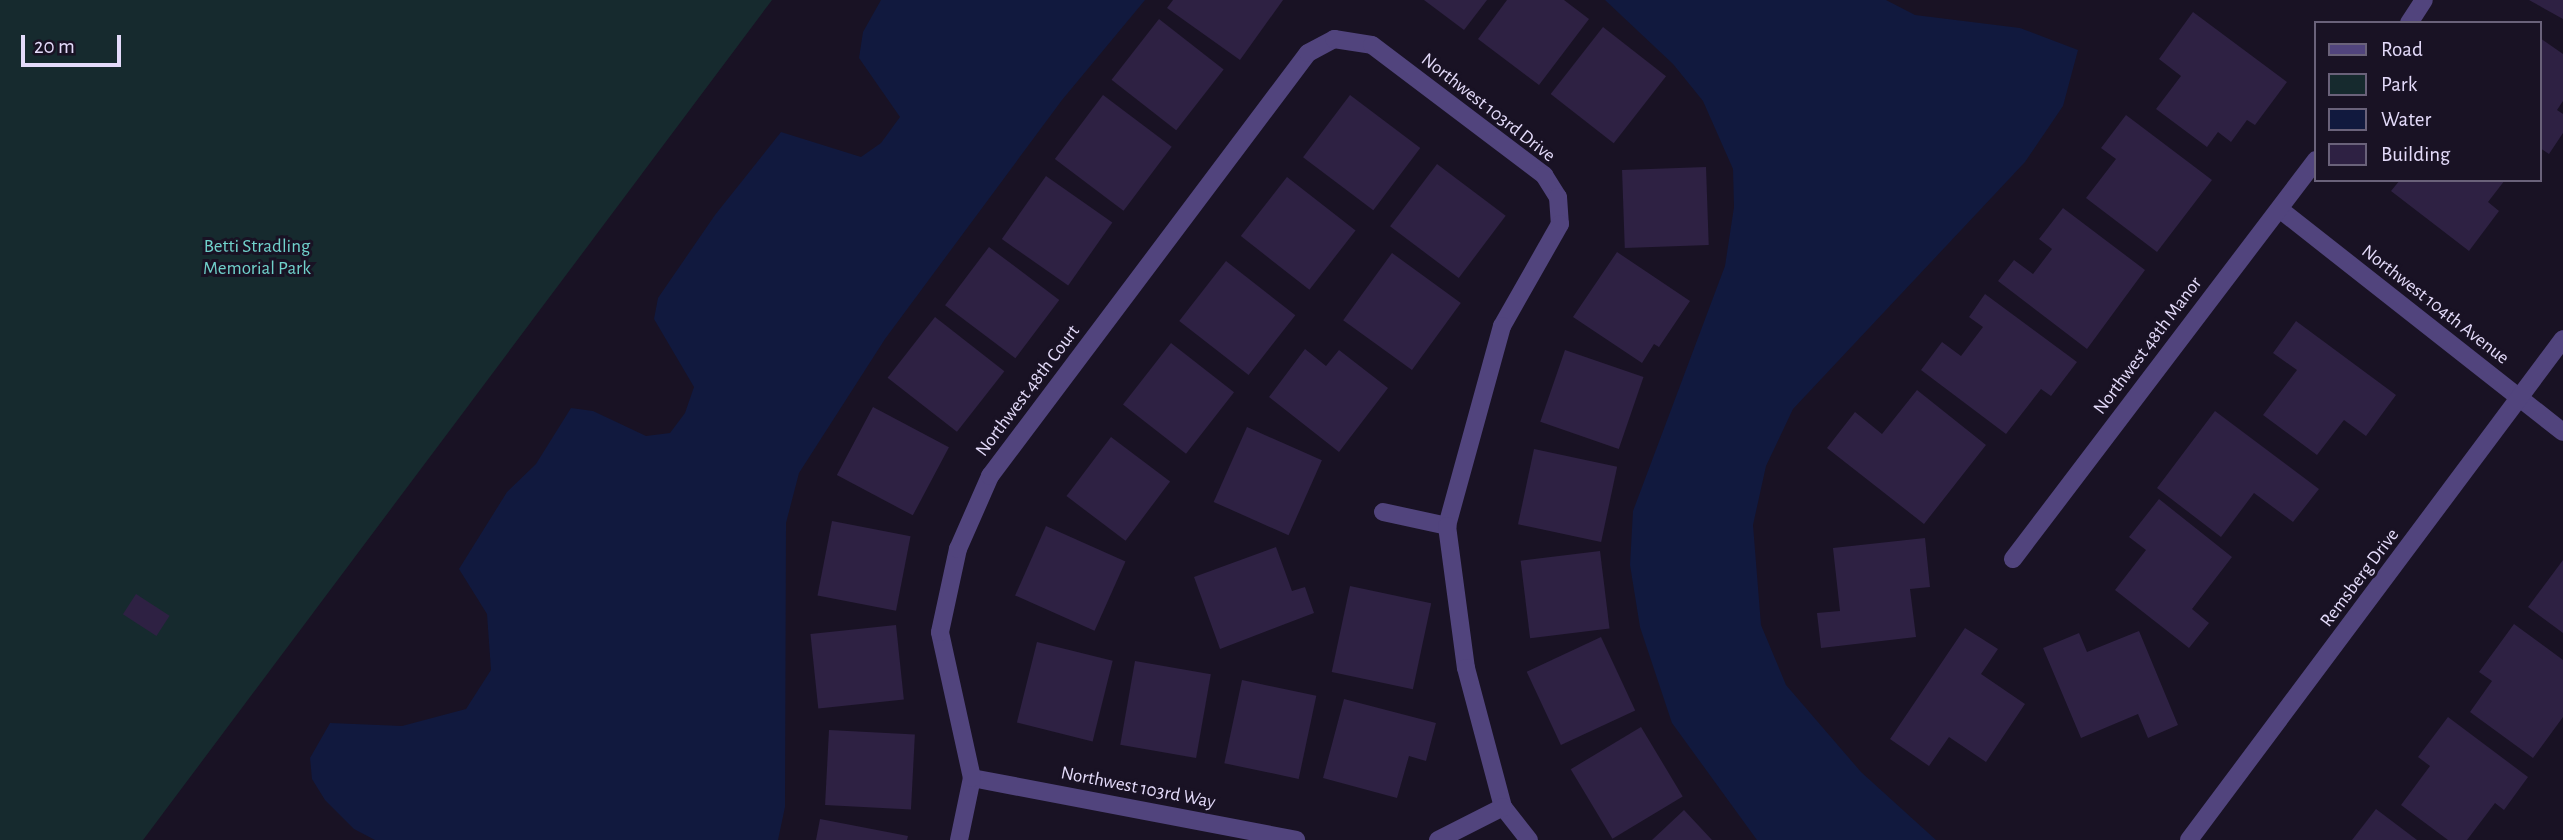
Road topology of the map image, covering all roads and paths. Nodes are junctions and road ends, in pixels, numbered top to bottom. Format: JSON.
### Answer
{"nodes":[{"id":1,"x":2424,"y":0,"type":"edge"},
{"id":2,"x":2410,"y":21,"type":"edge"},
{"id":3,"x":1334,"y":39,"type":"joint"},
{"id":4,"x":2314,"y":163,"type":"edge"},
{"id":5,"x":2282,"y":211,"type":"junction"},
{"id":6,"x":2563,"y":339,"type":"edge"},
{"id":7,"x":2520,"y":400,"type":"junction"},
{"id":8,"x":2563,"y":432,"type":"edge"},
{"id":9,"x":1383,"y":512,"type":"dead end"},
{"id":10,"x":1447,"y":526,"type":"junction"},
{"id":11,"x":2013,"y":559,"type":"dead end"},
{"id":12,"x":972,"y":778,"type":"junction"},
{"id":13,"x":1503,"y":807,"type":"junction"},
{"id":14,"x":959,"y":840,"type":"edge"},
{"id":15,"x":1297,"y":840,"type":"edge"},
{"id":16,"x":1438,"y":840,"type":"edge"},
{"id":17,"x":1529,"y":840,"type":"edge"},
{"id":18,"x":2189,"y":840,"type":"edge"}],
"edges":[{"from":1,"to":2,"type":"street"},
{"from":3,"to":10,"type":"street","name":"Northwest 103rd Drive"},
{"from":3,"to":12,"type":"street","name":"Northwest 48th Court"},
{"from":4,"to":5,"type":"street","name":"Northwest 48th Manor"},
{"from":5,"to":7,"type":"street","name":"Northwest 104th Avenue"},
{"from":5,"to":11,"type":"street","name":"Northwest 48th Manor"},
{"from":6,"to":7,"type":"street","name":"Remsberg Drive"},
{"from":7,"to":8,"type":"street","name":"Northwest 104th Avenue"},
{"from":7,"to":18,"type":"street","name":"Remsberg Drive"},
{"from":9,"to":10,"type":"street"},
{"from":10,"to":13,"type":"street","name":"Northwest 103rd Drive"},
{"from":12,"to":14,"type":"street","name":"Northwest 48th Court"},
{"from":12,"to":15,"type":"street","name":"Northwest 103rd Way"},
{"from":13,"to":16,"type":"street"},
{"from":13,"to":17,"type":"street","name":"Northwest 103rd Drive"}]}
